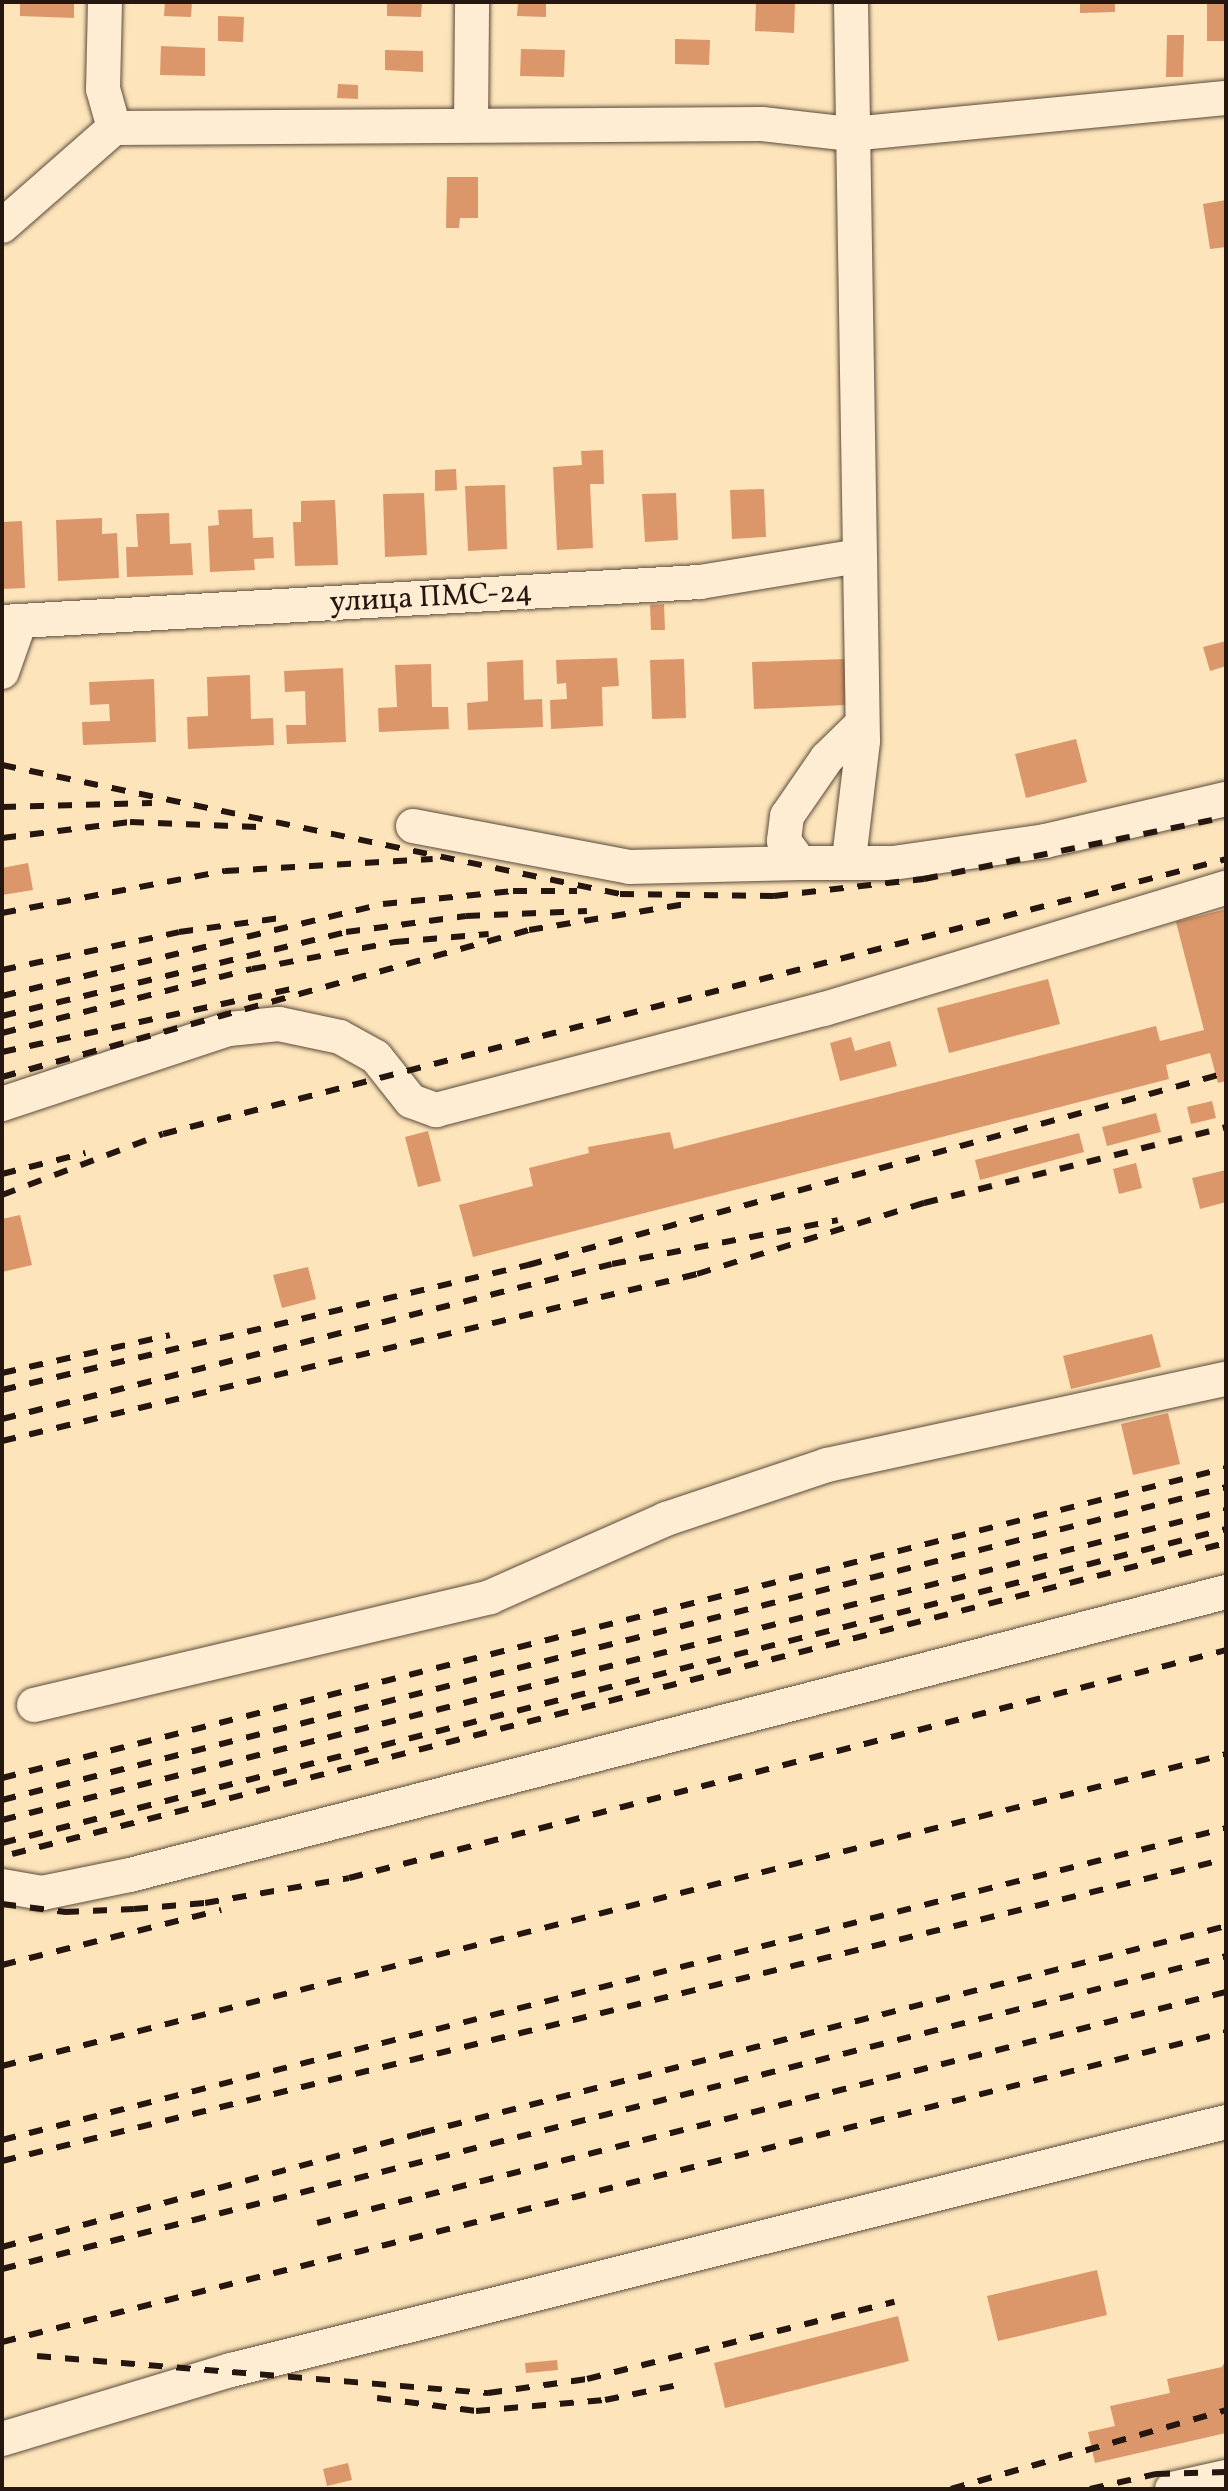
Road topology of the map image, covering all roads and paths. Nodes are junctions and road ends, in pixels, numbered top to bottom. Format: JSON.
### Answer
{"nodes":[{"id":1,"x":105,"y":2,"type":"edge"},
{"id":2,"x":472,"y":2,"type":"edge"},
{"id":3,"x":851,"y":2,"type":"edge"},
{"id":4,"x":1226,"y":98,"type":"edge"},
{"id":5,"x":471,"y":125,"type":"junction"},
{"id":6,"x":114,"y":128,"type":"junction"},
{"id":7,"x":851,"y":134,"type":"junction"},
{"id":8,"x":2,"y":226,"type":"edge"},
{"id":9,"x":859,"y":556,"type":"junction"},
{"id":10,"x":11,"y":622,"type":"edge"},
{"id":11,"x":2,"y":672,"type":"edge"},
{"id":12,"x":862,"y":724,"type":"junction"},
{"id":13,"x":1226,"y":799,"type":"edge"},
{"id":14,"x":413,"y":826,"type":"dead end"},
{"id":15,"x":849,"y":859,"type":"junction"},
{"id":16,"x":800,"y":863,"type":"junction"},
{"id":17,"x":1226,"y":888,"type":"edge"},
{"id":18,"x":2,"y":1104,"type":"edge"},
{"id":19,"x":1226,"y":1379,"type":"edge"},
{"id":20,"x":1226,"y":1592,"type":"edge"},
{"id":21,"x":34,"y":1705,"type":"dead end"},
{"id":22,"x":2,"y":1886,"type":"edge"},
{"id":23,"x":1226,"y":2122,"type":"edge"},
{"id":24,"x":2,"y":2439,"type":"edge"},
{"id":25,"x":1226,"y":2477,"type":"edge"},
{"id":26,"x":1172,"y":2489,"type":"edge"}],
"edges":[{"from":1,"to":6,"type":"street"},
{"from":2,"to":5,"type":"street"},
{"from":3,"to":7,"type":"street"},
{"from":4,"to":7,"type":"street"},
{"from":5,"to":6,"type":"street"},
{"from":5,"to":7,"type":"street"},
{"from":6,"to":8,"type":"street"},
{"from":7,"to":9,"type":"street"},
{"from":9,"to":10,"type":"street","name":"улица ПМС-24"},
{"from":9,"to":12,"type":"street"},
{"from":10,"to":11,"type":"street"},
{"from":12,"to":15,"type":"street"},
{"from":12,"to":16,"type":"street"},
{"from":13,"to":15,"type":"street"},
{"from":14,"to":16,"type":"street"},
{"from":15,"to":16,"type":"street"},
{"from":17,"to":18,"type":"street"},
{"from":19,"to":21,"type":"street"},
{"from":20,"to":22,"type":"street"},
{"from":23,"to":24,"type":"street"},
{"from":25,"to":26,"type":"street"}]}
